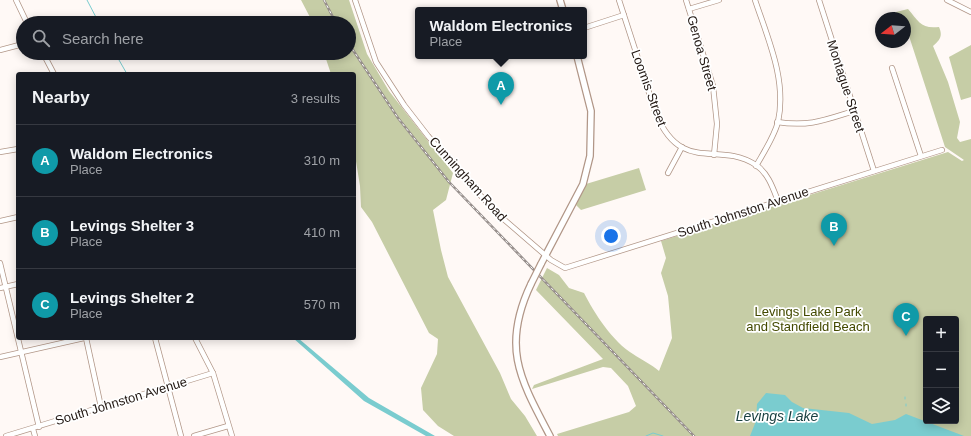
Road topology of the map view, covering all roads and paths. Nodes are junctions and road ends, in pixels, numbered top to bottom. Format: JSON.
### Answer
{"nodes":[{"id":1,"x":16,"y":0,"type":"edge"},
{"id":2,"x":355,"y":0,"type":"edge"},
{"id":3,"x":620,"y":0,"type":"edge"},
{"id":4,"x":686,"y":0,"type":"edge"},
{"id":5,"x":719,"y":0,"type":"edge"},
{"id":6,"x":755,"y":0,"type":"edge"},
{"id":7,"x":819,"y":0,"type":"edge"},
{"id":8,"x":947,"y":0,"type":"edge"},
{"id":9,"x":689,"y":9,"type":"junction"},
{"id":10,"x":971,"y":12,"type":"edge"},
{"id":11,"x":624,"y":15,"type":"junction"},
{"id":12,"x":24,"y":16,"type":"edge"},
{"id":13,"x":587,"y":27,"type":"edge"},
{"id":14,"x":16,"y":46,"type":"edge"},
{"id":15,"x":0,"y":50,"type":"edge"},
{"id":16,"x":578,"y":59,"type":"edge"},
{"id":17,"x":47,"y":60,"type":"edge"},
{"id":18,"x":892,"y":68,"type":"dead end"},
{"id":19,"x":53,"y":72,"type":"edge"},
{"id":20,"x":854,"y":111,"type":"junction"},
{"id":21,"x":778,"y":122,"type":"junction"},
{"id":22,"x":682,"y":147,"type":"junction"},
{"id":23,"x":16,"y":149,"type":"edge"},
{"id":24,"x":942,"y":150,"type":"dead end"},
{"id":25,"x":0,"y":152,"type":"edge"},
{"id":26,"x":714,"y":155,"type":"junction"},
{"id":27,"x":921,"y":156,"type":"junction"},
{"id":28,"x":756,"y":166,"type":"junction"},
{"id":29,"x":874,"y":171,"type":"junction"},
{"id":30,"x":668,"y":173,"type":"dead end"},
{"id":31,"x":778,"y":201,"type":"junction"},
{"id":32,"x":16,"y":217,"type":"edge"},
{"id":33,"x":0,"y":221,"type":"edge"},
{"id":34,"x":546,"y":255,"type":"junction"},
{"id":35,"x":0,"y":263,"type":"edge"},
{"id":36,"x":16,"y":284,"type":"edge"},
{"id":37,"x":6,"y":287,"type":"junction"},
{"id":38,"x":0,"y":288,"type":"edge"},
{"id":39,"x":16,"y":333,"type":"edge"},
{"id":40,"x":17,"y":340,"type":"edge"},
{"id":41,"x":76,"y":340,"type":"edge"},
{"id":42,"x":85,"y":340,"type":"edge"},
{"id":43,"x":155,"y":340,"type":"edge"},
{"id":44,"x":196,"y":340,"type":"edge"},
{"id":45,"x":20,"y":352,"type":"junction"},
{"id":46,"x":0,"y":357,"type":"edge"},
{"id":47,"x":213,"y":373,"type":"junction"},
{"id":48,"x":167,"y":387,"type":"junction"},
{"id":49,"x":101,"y":407,"type":"junction"},
{"id":50,"x":39,"y":426,"type":"junction"},
{"id":51,"x":228,"y":426,"type":"junction"},
{"id":52,"x":33,"y":429,"type":"junction"},
{"id":53,"x":6,"y":436,"type":"edge"},
{"id":54,"x":35,"y":436,"type":"edge"},
{"id":55,"x":181,"y":436,"type":"edge"},
{"id":56,"x":194,"y":436,"type":"edge"},
{"id":57,"x":232,"y":436,"type":"edge"},
{"id":58,"x":550,"y":436,"type":"edge"}],
"edges":[{"from":1,"to":12,"type":"street"},
{"from":2,"to":34,"type":"street","name":"Cunningham Road"},
{"from":3,"to":11,"type":"street","name":"Loomis Street"},
{"from":4,"to":9,"type":"street","name":"Genoa Street"},
{"from":5,"to":9,"type":"street"},
{"from":6,"to":21,"type":"street"},
{"from":7,"to":20,"type":"street","name":"Montague Street"},
{"from":8,"to":10,"type":"street"},
{"from":9,"to":26,"type":"street","name":"Genoa Street"},
{"from":11,"to":13,"type":"street"},
{"from":11,"to":22,"type":"street","name":"Loomis Street"},
{"from":14,"to":15,"type":"street"},
{"from":16,"to":34,"type":"main road"},
{"from":17,"to":19,"type":"street"},
{"from":18,"to":27,"type":"street"},
{"from":20,"to":21,"type":"street"},
{"from":20,"to":29,"type":"street","name":"Montague Street"},
{"from":21,"to":28,"type":"street"},
{"from":22,"to":26,"type":"street","name":"Loomis Street"},
{"from":22,"to":30,"type":"street"},
{"from":23,"to":25,"type":"street"},
{"from":24,"to":27,"type":"street","name":"South Johnston Avenue"},
{"from":26,"to":28,"type":"street","name":"Loomis Street"},
{"from":27,"to":29,"type":"street","name":"South Johnston Avenue"},
{"from":28,"to":31,"type":"street","name":"Loomis Street"},
{"from":29,"to":31,"type":"street","name":"South Johnston Avenue"},
{"from":31,"to":34,"type":"street","name":"South Johnston Avenue"},
{"from":32,"to":33,"type":"street"},
{"from":34,"to":58,"type":"main road","bridge":true},
{"from":35,"to":37,"type":"street"},
{"from":36,"to":37,"type":"street"},
{"from":37,"to":38,"type":"street"},
{"from":37,"to":39,"type":"street"},
{"from":40,"to":45,"type":"street"},
{"from":41,"to":45,"type":"street"},
{"from":42,"to":49,"type":"street"},
{"from":43,"to":48,"type":"street"},
{"from":44,"to":47,"type":"street"},
{"from":45,"to":46,"type":"street"},
{"from":45,"to":50,"type":"street"},
{"from":47,"to":48,"type":"street","name":"South Johnston Avenue"},
{"from":47,"to":51,"type":"street"},
{"from":48,"to":49,"type":"street","name":"South Johnston Avenue"},
{"from":48,"to":55,"type":"street"},
{"from":49,"to":50,"type":"street","name":"South Johnston Avenue"},
{"from":50,"to":52,"type":"street","name":"South Johnston Avenue"},
{"from":51,"to":56,"type":"street"},
{"from":51,"to":57,"type":"street"},
{"from":52,"to":53,"type":"street","name":"South Johnston Avenue"},
{"from":52,"to":54,"type":"street"}]}
